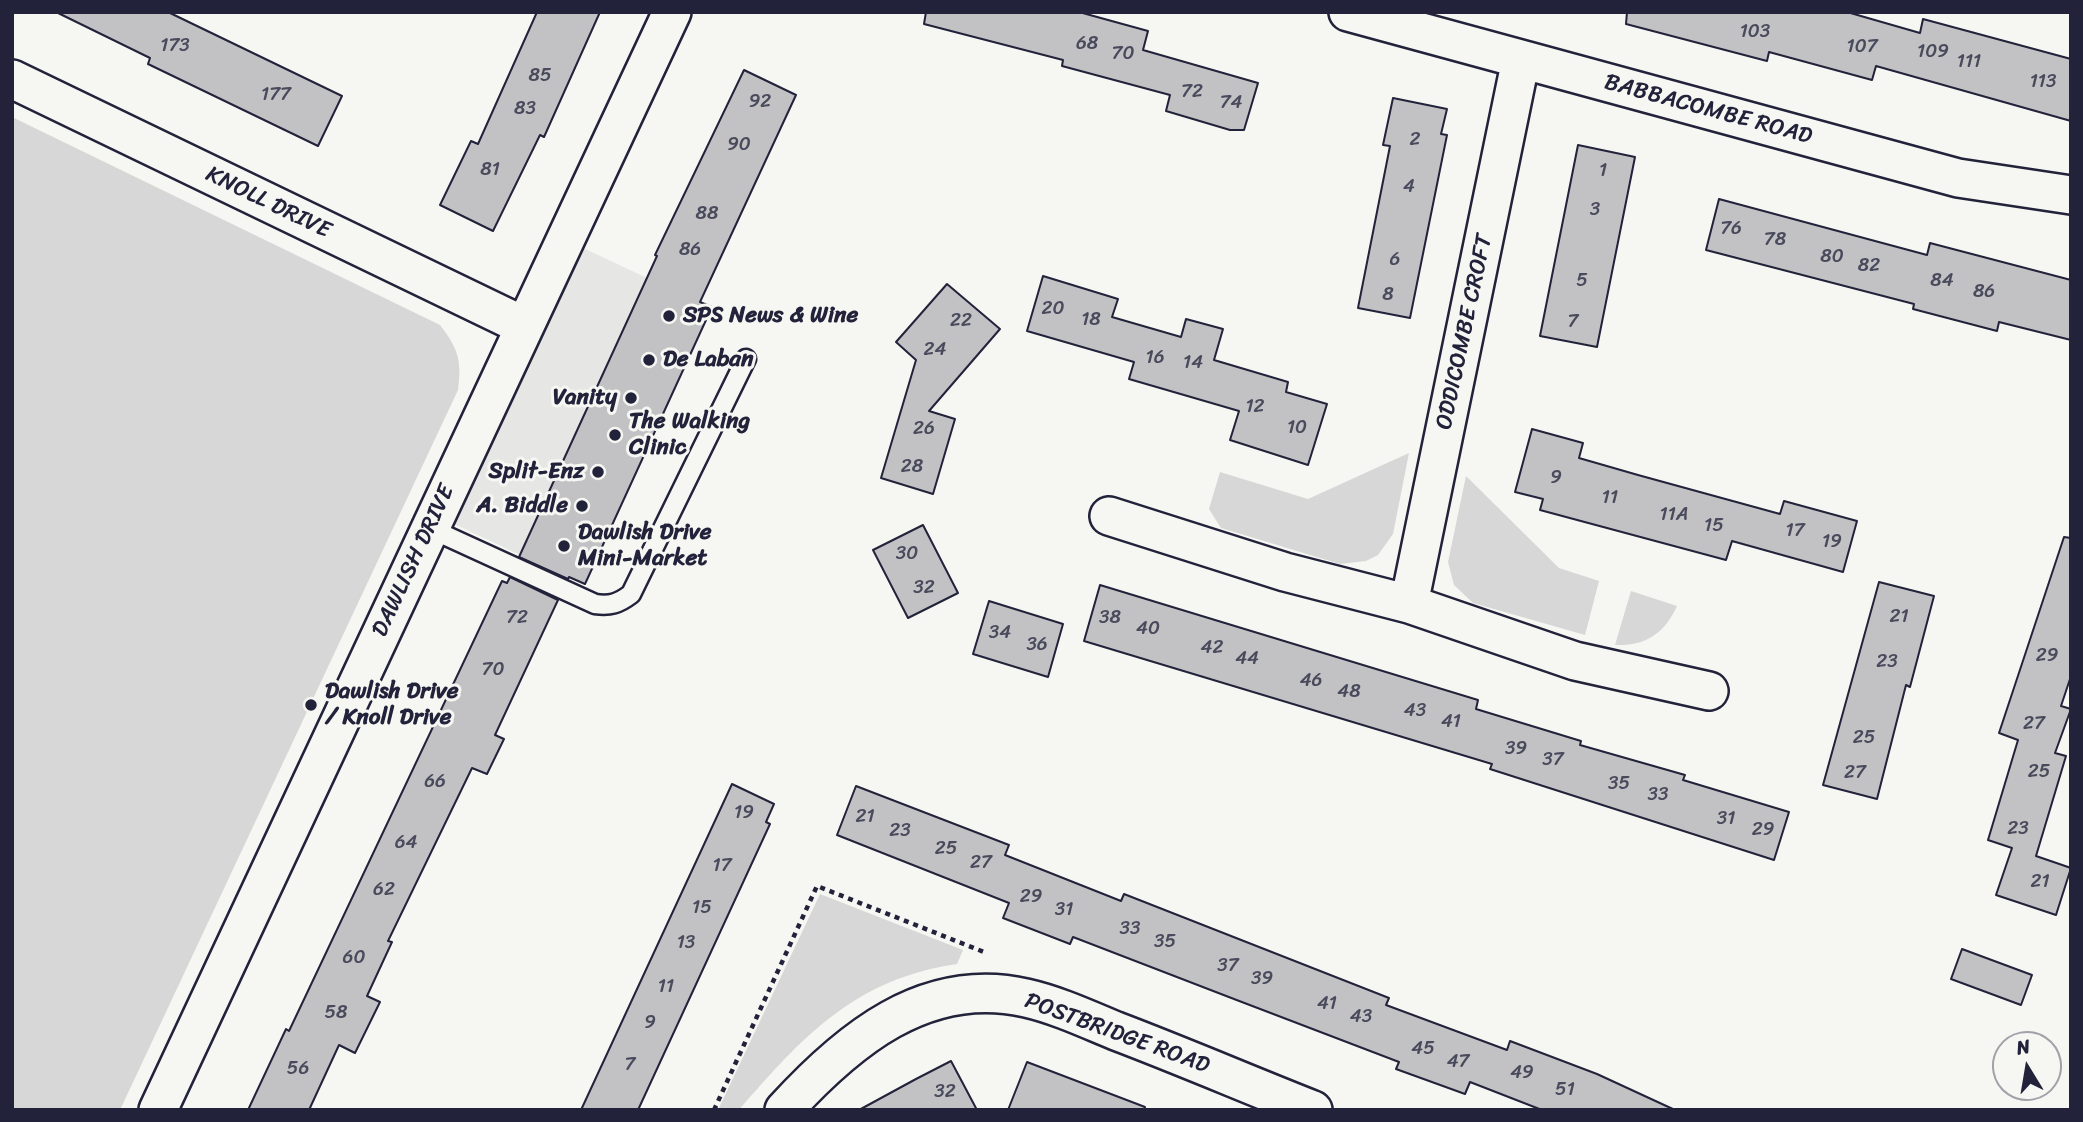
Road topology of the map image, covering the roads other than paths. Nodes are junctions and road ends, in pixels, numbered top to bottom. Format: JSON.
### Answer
{"nodes":[{"id":1,"x":671,"y":12,"type":"edge"},
{"id":2,"x":1348,"y":12,"type":"edge"},
{"id":3,"x":1521,"y":60,"type":"junction"},
{"id":4,"x":12,"y":79,"type":"edge"},
{"id":5,"x":2071,"y":195,"type":"edge"},
{"id":6,"x":524,"y":326,"type":"junction"},
{"id":7,"x":746,"y":359,"type":"dead end"},
{"id":8,"x":1109,"y":516,"type":"dead end"},
{"id":9,"x":429,"y":528,"type":"junction"},
{"id":10,"x":1409,"y":604,"type":"junction"},
{"id":11,"x":1709,"y":691,"type":"dead end"},
{"id":12,"x":1303,"y":1108,"type":"edge"},
{"id":13,"x":158,"y":1110,"type":"edge"},
{"id":14,"x":784,"y":1110,"type":"edge"}],
"edges":[{"from":1,"to":6,"type":"street","name":"DAWLISH DRIVE"},
{"from":2,"to":3,"type":"street","name":"BABBACOMBE ROAD"},
{"from":3,"to":5,"type":"street","name":"BABBACOMBE ROAD"},
{"from":3,"to":10,"type":"street","name":"ODDICOMBE CROFT"},
{"from":4,"to":6,"type":"street","name":"KNOLL DRIVE"},
{"from":6,"to":9,"type":"street","name":"DAWLISH DRIVE"},
{"from":7,"to":9,"type":"lane"},
{"from":8,"to":10,"type":"street"},
{"from":9,"to":13,"type":"street","name":"DAWLISH DRIVE"},
{"from":10,"to":11,"type":"street"},
{"from":12,"to":14,"type":"street","name":"POSTBRIDGE ROAD"}]}
